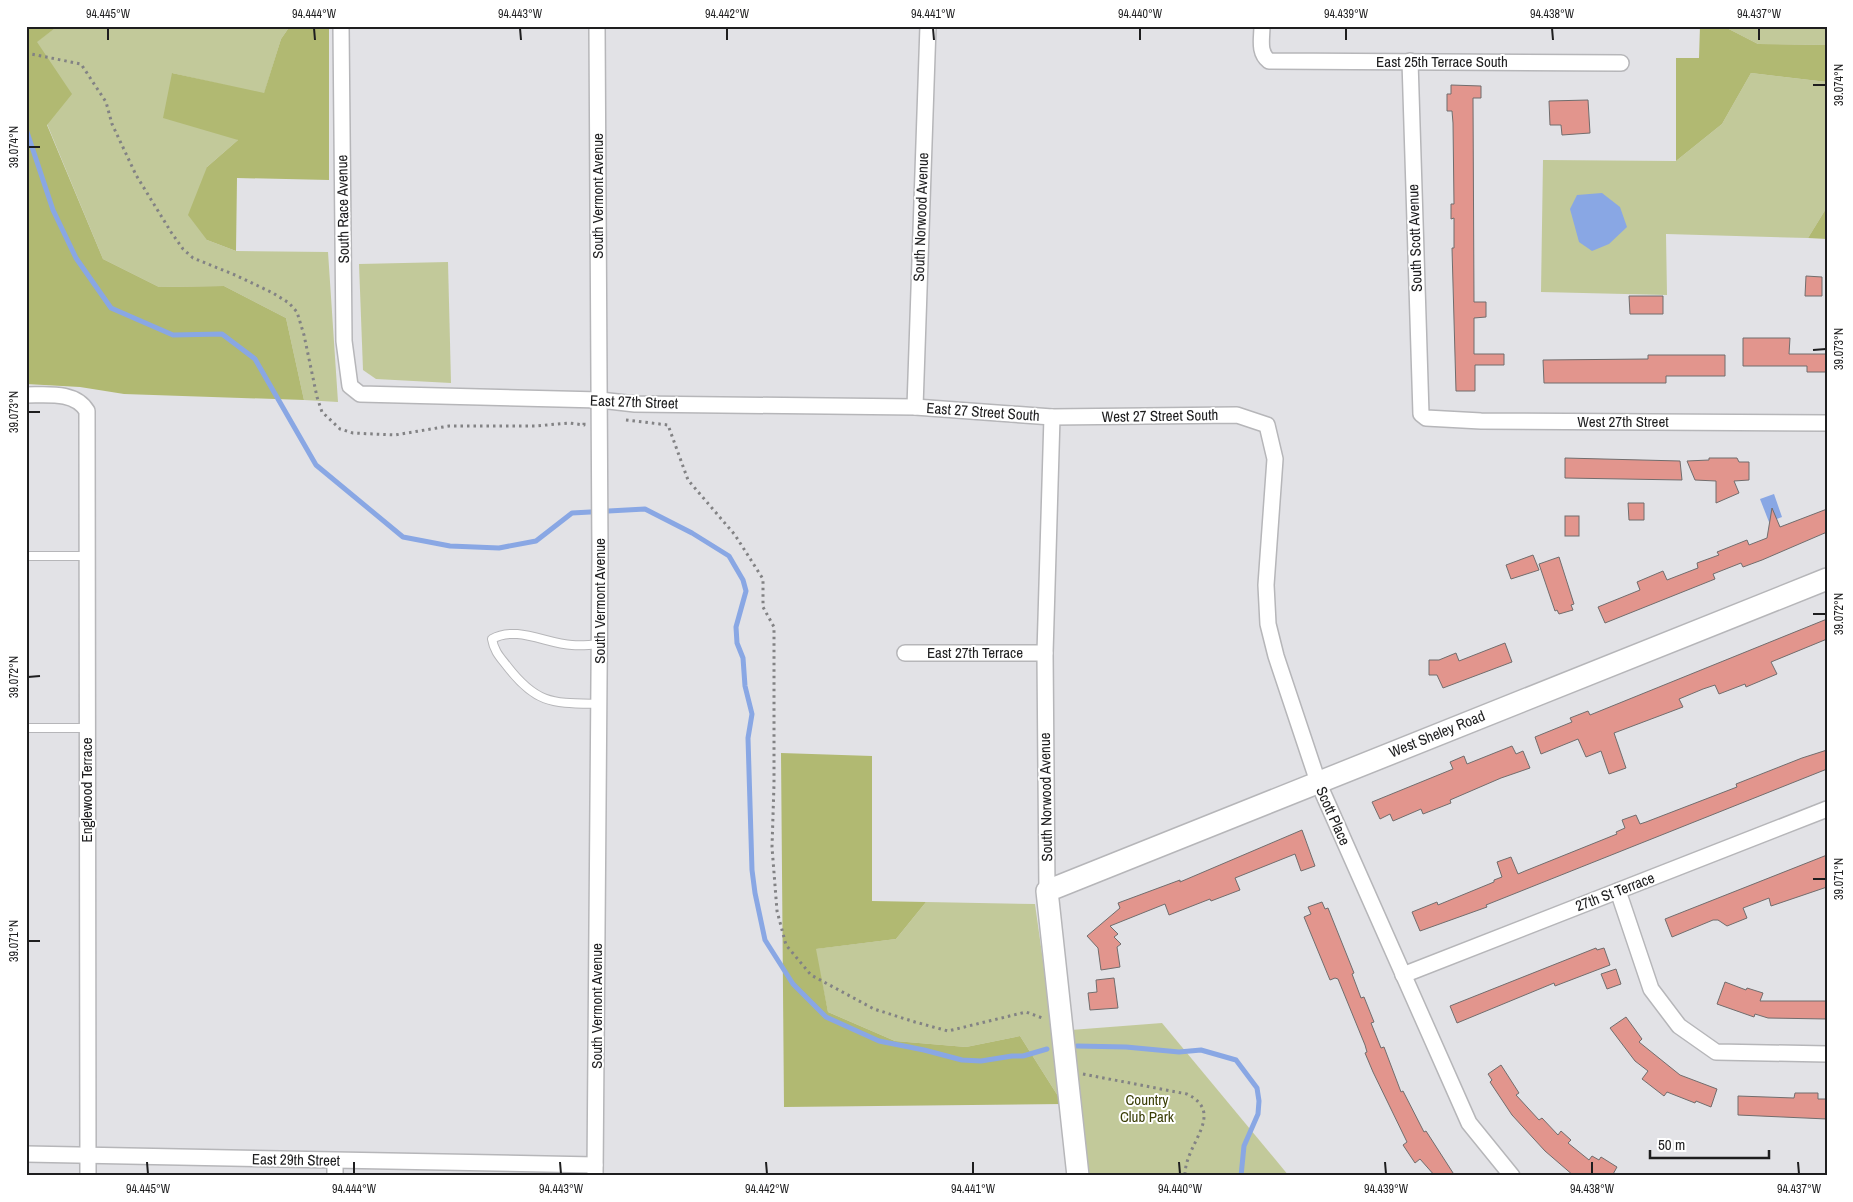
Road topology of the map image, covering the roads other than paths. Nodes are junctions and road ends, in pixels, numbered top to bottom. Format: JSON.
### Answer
{"nodes":[{"id":1,"x":341,"y":26,"type":"edge"},
{"id":2,"x":597,"y":26,"type":"edge"},
{"id":3,"x":928,"y":26,"type":"edge"},
{"id":4,"x":1262,"y":26,"type":"edge"},
{"id":5,"x":1410,"y":62,"type":"junction"},
{"id":6,"x":1621,"y":62,"type":"dead end"},
{"id":7,"x":354,"y":389,"type":"joint"},
{"id":8,"x":26,"y":395,"type":"edge"},
{"id":9,"x":599,"y":407,"type":"junction"},
{"id":10,"x":915,"y":407,"type":"junction"},
{"id":11,"x":1421,"y":414,"type":"joint"},
{"id":12,"x":1052,"y":417,"type":"junction"},
{"id":13,"x":1827,"y":423,"type":"edge"},
{"id":14,"x":1267,"y":425,"type":"joint"},
{"id":15,"x":26,"y":556,"type":"edge"},
{"id":16,"x":87,"y":556,"type":"junction"},
{"id":17,"x":1827,"y":579,"type":"edge"},
{"id":18,"x":600,"y":644,"type":"junction"},
{"id":19,"x":905,"y":653,"type":"dead end"},
{"id":20,"x":1045,"y":653,"type":"junction"},
{"id":21,"x":599,"y":704,"type":"junction"},
{"id":22,"x":26,"y":728,"type":"edge"},
{"id":23,"x":87,"y":728,"type":"junction"},
{"id":24,"x":1318,"y":782,"type":"junction"},
{"id":25,"x":1827,"y":809,"type":"edge"},
{"id":26,"x":1047,"y":891,"type":"junction"},
{"id":27,"x":1618,"y":891,"type":"junction"},
{"id":28,"x":1403,"y":976,"type":"junction"},
{"id":29,"x":1827,"y":1054,"type":"edge"},
{"id":30,"x":26,"y":1154,"type":"edge"},
{"id":31,"x":88,"y":1156,"type":"junction"},
{"id":32,"x":335,"y":1168,"type":"edge"},
{"id":33,"x":595,"y":1171,"type":"edge"},
{"id":34,"x":88,"y":1176,"type":"edge"},
{"id":35,"x":1078,"y":1176,"type":"edge"},
{"id":36,"x":1512,"y":1176,"type":"edge"}],
"edges":[{"from":1,"to":7,"type":"street","name":"South Race Avenue"},
{"from":2,"to":9,"type":"street","name":"South Vermont Avenue"},
{"from":3,"to":10,"type":"street","name":"South Norwood Avenue"},
{"from":4,"to":5,"type":"street","name":"East 25th Terrace South"},
{"from":5,"to":6,"type":"street","name":"East 25th Terrace South"},
{"from":5,"to":11,"type":"street","name":"South Scott Avenue"},
{"from":7,"to":9,"type":"street","name":"East 27th Street"},
{"from":8,"to":16,"type":"street","name":"Englewood Terrace"},
{"from":9,"to":10,"type":"street","name":"East 27th Street"},
{"from":9,"to":18,"type":"street","name":"South Vermont Avenue"},
{"from":10,"to":12,"type":"street","name":"East 27 Street South"},
{"from":11,"to":13,"type":"street","name":"West 27th Street"},
{"from":12,"to":14,"type":"street","name":"West 27 Street South"},
{"from":12,"to":20,"type":"street","name":"South Norwood Avenue"},
{"from":14,"to":24,"type":"street","name":"Scott Place"},
{"from":15,"to":16,"type":"lane"},
{"from":16,"to":23,"type":"street","name":"Englewood Terrace"},
{"from":17,"to":24,"type":"street","name":"West Sheley Road"},
{"from":18,"to":21,"type":"street","name":"South Vermont Avenue"},
{"from":18,"to":21,"type":"lane"},
{"from":19,"to":20,"type":"street","name":"East 27th Terrace"},
{"from":20,"to":26,"type":"street","name":"South Norwood Avenue"},
{"from":21,"to":33,"type":"street","name":"South Vermont Avenue"},
{"from":22,"to":23,"type":"lane"},
{"from":23,"to":31,"type":"street","name":"Englewood Terrace"},
{"from":24,"to":26,"type":"street","name":"West Sheley Road"},
{"from":24,"to":28,"type":"street","name":"Scott Place"},
{"from":25,"to":27,"type":"street","name":"27th St Terrace"},
{"from":26,"to":35,"type":"street","name":"South Norwood Avenue"},
{"from":27,"to":28,"type":"street","name":"27th St Terrace"},
{"from":27,"to":29,"type":"street"},
{"from":28,"to":36,"type":"street","name":"Scott Place"},
{"from":30,"to":31,"type":"street","name":"East 29th Street"},
{"from":31,"to":32,"type":"street","name":"East 29th Street"},
{"from":31,"to":34,"type":"street","name":"Englewood Terrace"},
{"from":32,"to":33,"type":"street","name":"East 29th Street"}]}
